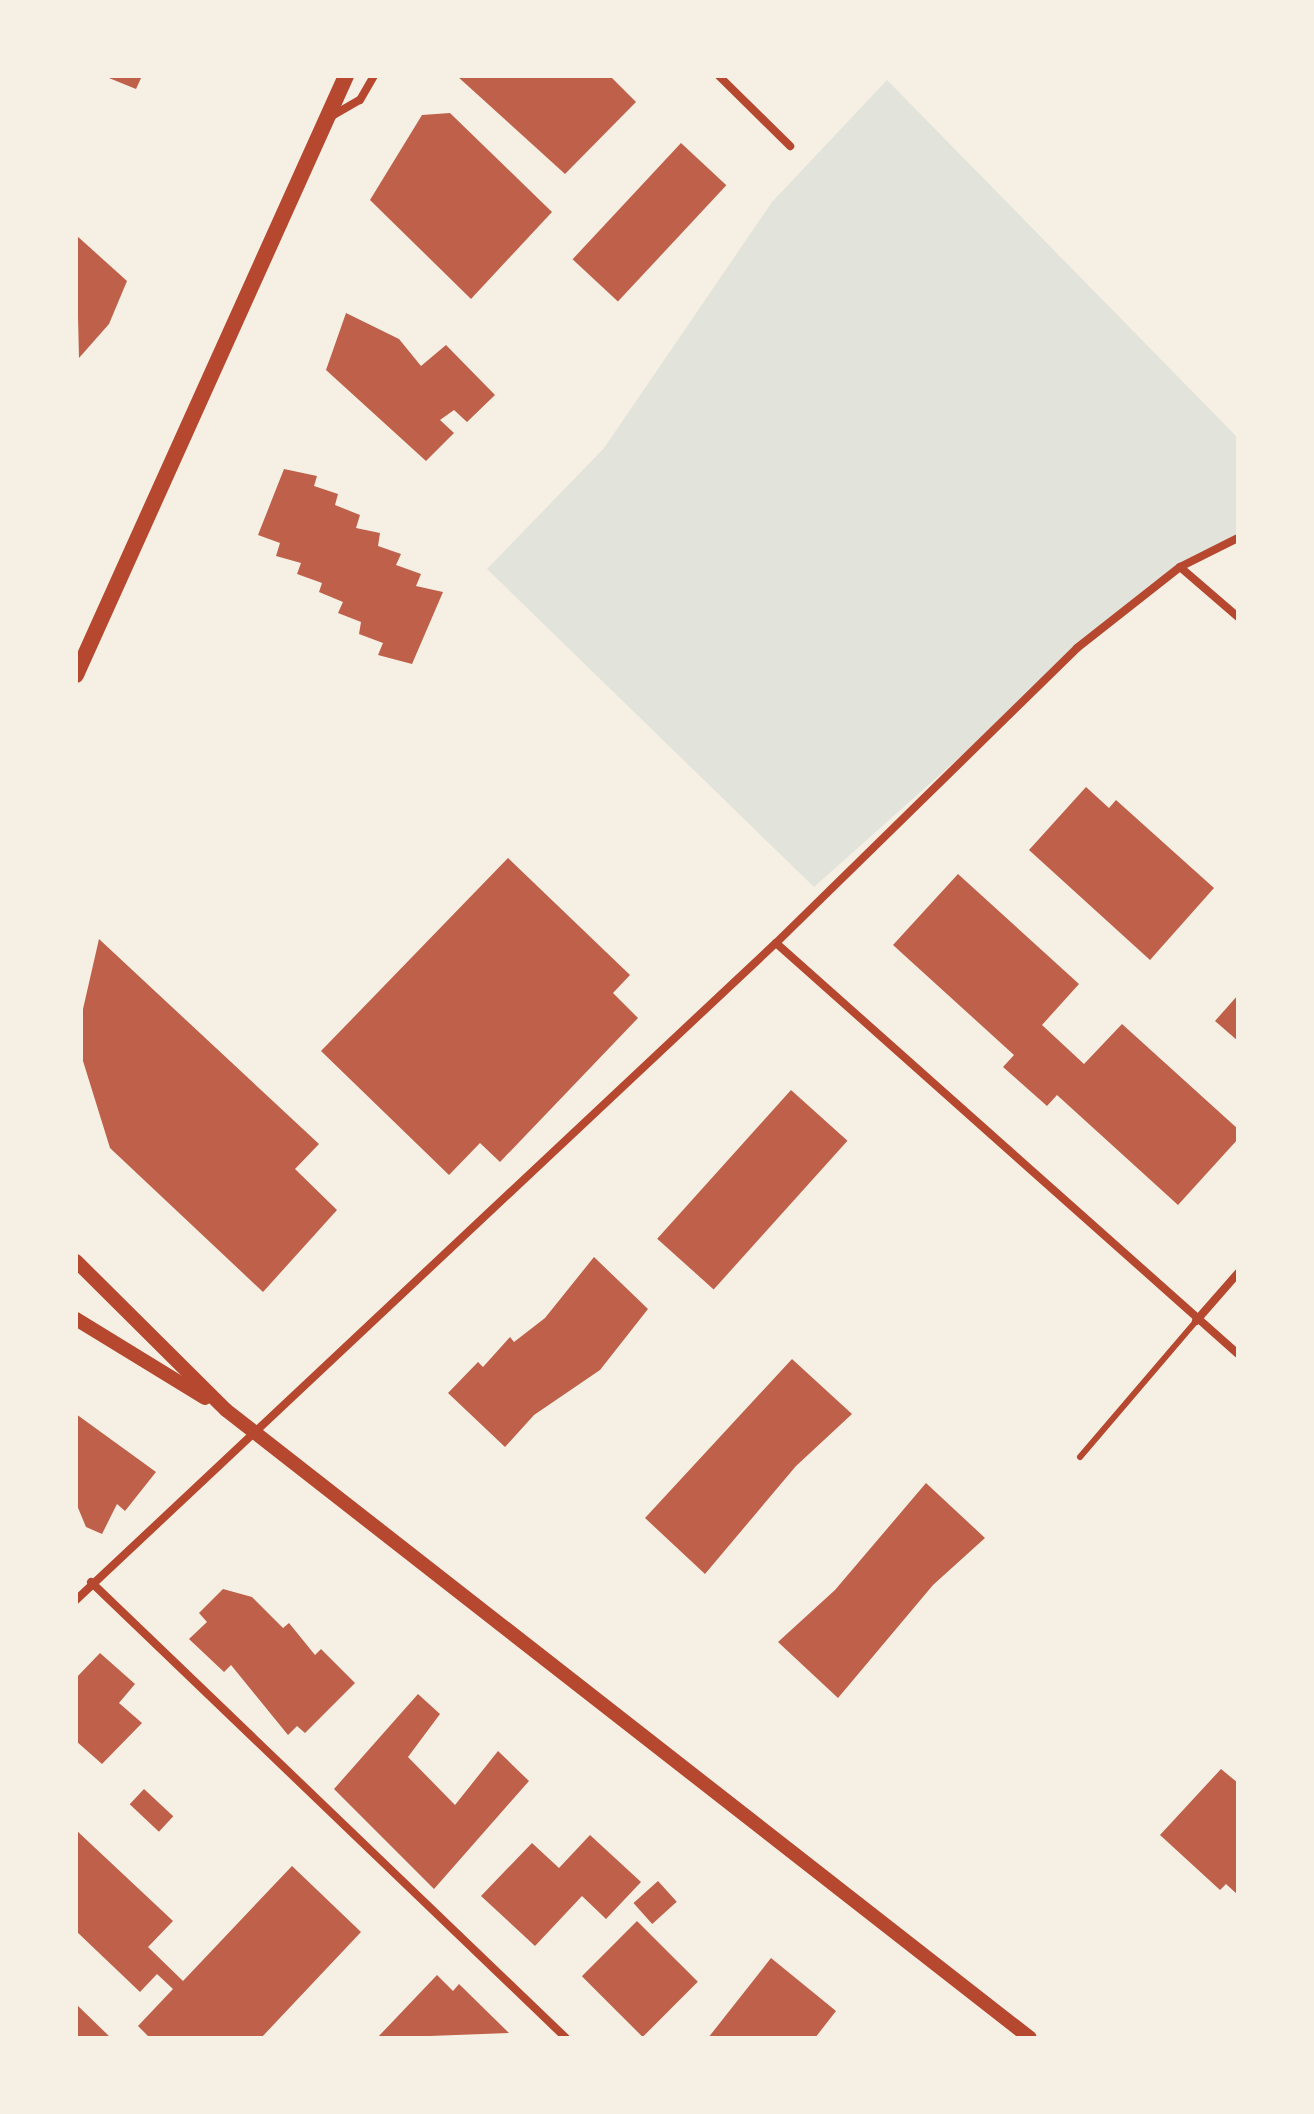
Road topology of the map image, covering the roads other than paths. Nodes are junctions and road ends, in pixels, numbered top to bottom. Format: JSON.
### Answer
{"nodes":[{"id":1,"x":346,"y":76,"type":"edge"},
{"id":2,"x":374,"y":76,"type":"edge"},
{"id":3,"x":719,"y":76,"type":"edge"},
{"id":4,"x":330,"y":117,"type":"junction"},
{"id":5,"x":790,"y":146,"type":"dead end"},
{"id":6,"x":1238,"y":538,"type":"edge"},
{"id":7,"x":1180,"y":567,"type":"junction"},
{"id":8,"x":1238,"y":617,"type":"edge"},
{"id":9,"x":76,"y":675,"type":"edge"},
{"id":10,"x":776,"y":943,"type":"junction"},
{"id":11,"x":76,"y":1261,"type":"edge"},
{"id":12,"x":1238,"y":1273,"type":"edge"},
{"id":13,"x":76,"y":1319,"type":"edge"},
{"id":14,"x":1196,"y":1321,"type":"junction"},
{"id":15,"x":1238,"y":1354,"type":"edge"},
{"id":16,"x":226,"y":1410,"type":"junction"},
{"id":17,"x":255,"y":1433,"type":"junction"},
{"id":18,"x":1080,"y":1457,"type":"dead end"},
{"id":19,"x":91,"y":1582,"type":"junction"},
{"id":20,"x":76,"y":1600,"type":"edge"},
{"id":21,"x":566,"y":2038,"type":"edge"},
{"id":22,"x":1030,"y":2038,"type":"edge"}],
"edges":[{"from":1,"to":4,"type":"main road"},
{"from":2,"to":4,"type":"street"},
{"from":3,"to":5,"type":"street"},
{"from":4,"to":9,"type":"main road"},
{"from":6,"to":7,"type":"street"},
{"from":7,"to":8,"type":"street"},
{"from":7,"to":10,"type":"street"},
{"from":10,"to":14,"type":"street"},
{"from":10,"to":17,"type":"street"},
{"from":11,"to":16,"type":"street"},
{"from":12,"to":14,"type":"street"},
{"from":13,"to":16,"type":"street"},
{"from":14,"to":15,"type":"street"},
{"from":14,"to":18,"type":"lane"},
{"from":16,"to":17,"type":"street"},
{"from":17,"to":19,"type":"street"},
{"from":17,"to":22,"type":"street"},
{"from":19,"to":20,"type":"street"},
{"from":19,"to":21,"type":"street"}]}
